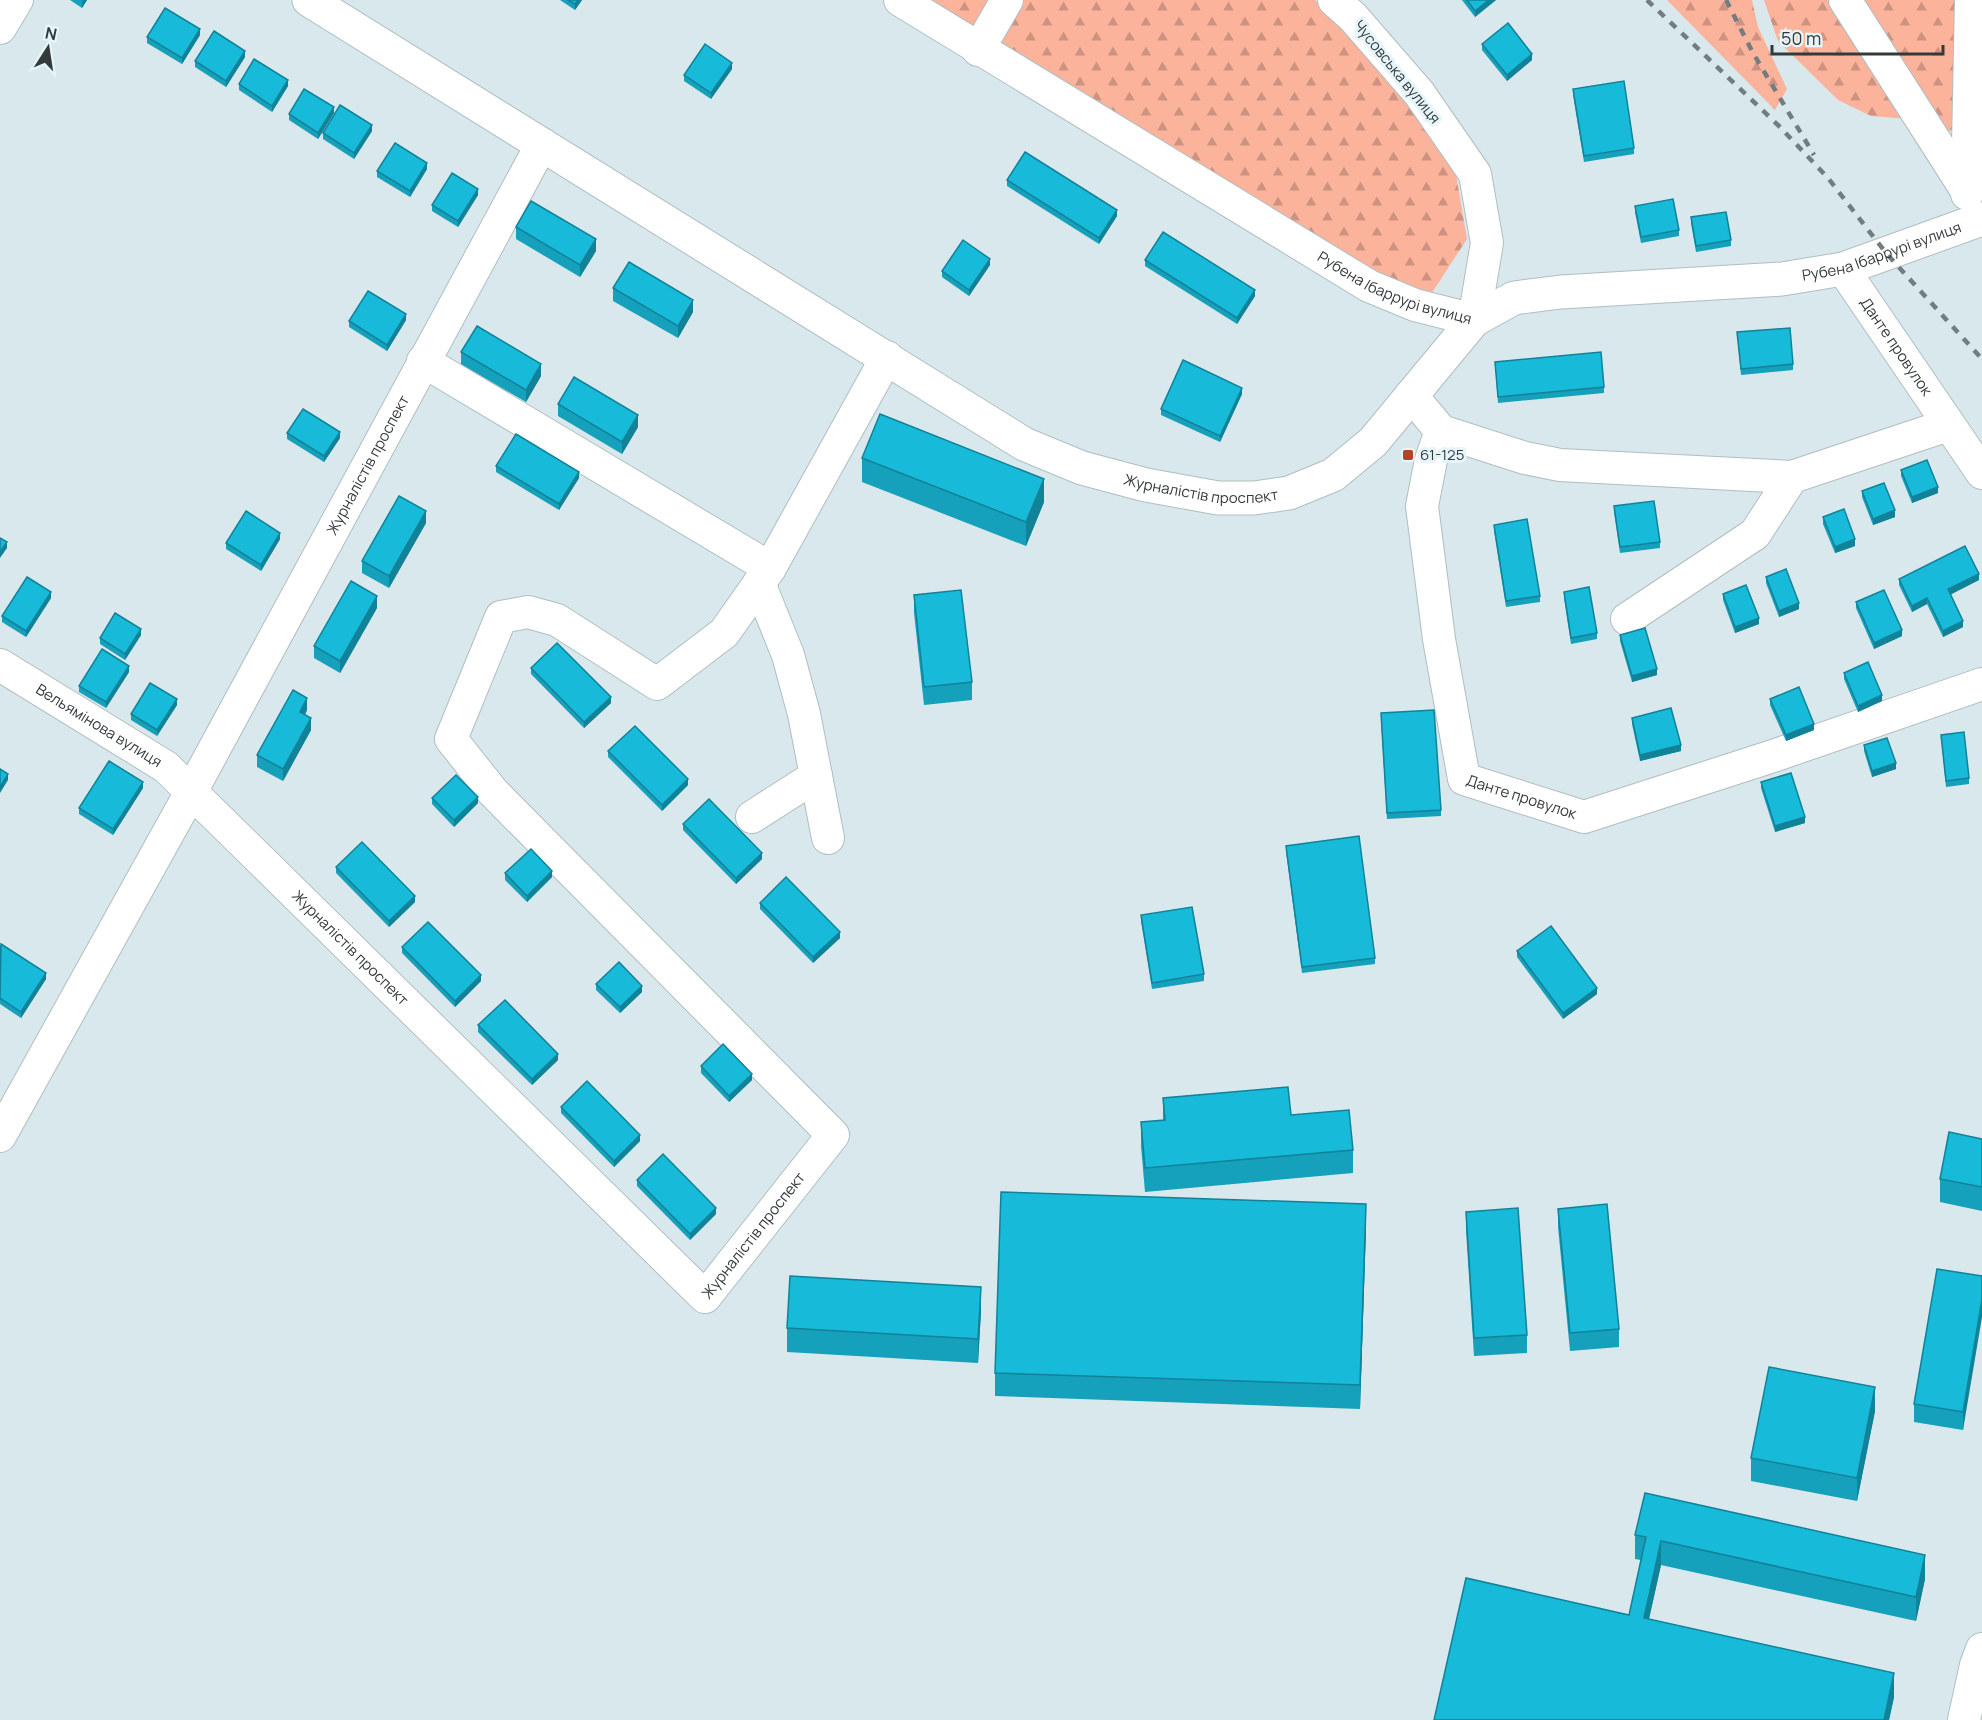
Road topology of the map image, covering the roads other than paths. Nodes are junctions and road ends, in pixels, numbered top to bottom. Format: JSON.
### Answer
{"nodes":[{"id":1,"x":17,"y":0,"type":"edge"},
{"id":2,"x":309,"y":0,"type":"edge"},
{"id":3,"x":900,"y":0,"type":"edge"},
{"id":4,"x":1007,"y":0,"type":"edge"},
{"id":5,"x":1334,"y":0,"type":"edge"},
{"id":6,"x":1845,"y":0,"type":"edge"},
{"id":7,"x":1971,"y":0,"type":"edge"},
{"id":8,"x":0,"y":28,"type":"edge"},
{"id":9,"x":978,"y":50,"type":"junction"},
{"id":10,"x":542,"y":144,"type":"junction"},
{"id":11,"x":1973,"y":211,"type":"edge"},
{"id":12,"x":1843,"y":269,"type":"junction"},
{"id":13,"x":1474,"y":320,"type":"junction"},
{"id":14,"x":887,"y":357,"type":"junction"},
{"id":15,"x":423,"y":361,"type":"junction"},
{"id":16,"x":1411,"y":395,"type":"junction"},
{"id":17,"x":1948,"y":425,"type":"junction"},
{"id":18,"x":1441,"y":431,"type":"junction"},
{"id":19,"x":1982,"y":473,"type":"edge"},
{"id":20,"x":1792,"y":477,"type":"junction"},
{"id":21,"x":765,"y":576,"type":"junction"},
{"id":22,"x":1628,"y":619,"type":"dead end"},
{"id":23,"x":0,"y":665,"type":"edge"},
{"id":24,"x":1982,"y":684,"type":"edge"},
{"id":25,"x":816,"y":777,"type":"junction"},
{"id":26,"x":191,"y":792,"type":"junction"},
{"id":27,"x":752,"y":818,"type":"dead end"},
{"id":28,"x":828,"y":838,"type":"dead end"},
{"id":29,"x":0,"y":1136,"type":"edge"},
{"id":30,"x":1982,"y":1649,"type":"edge"},
{"id":31,"x":1964,"y":1720,"type":"edge"}],
"edges":[{"from":1,"to":8,"type":"street"},
{"from":2,"to":10,"type":"main road","name":"Журналістів проспект"},
{"from":3,"to":9,"type":"street","name":"Рубена Ібаррурі вулиця"},
{"from":4,"to":9,"type":"street"},
{"from":5,"to":13,"type":"street","name":"Чусовська вулиця"},
{"from":6,"to":11,"type":"street"},
{"from":7,"to":11,"type":"street"},
{"from":9,"to":13,"type":"street","name":"Рубена Ібаррурі вулиця"},
{"from":10,"to":14,"type":"main road","name":"Журналістів проспект"},
{"from":10,"to":15,"type":"street","name":"Журналістів проспект"},
{"from":11,"to":12,"type":"main road","name":"Рубена Ібаррурі вулиця"},
{"from":12,"to":13,"type":"main road","name":"Рубена Ібаррурі вулиця"},
{"from":12,"to":17,"type":"street","name":"Данте провулок"},
{"from":13,"to":16,"type":"main road","name":"Журналістів проспект"},
{"from":14,"to":16,"type":"main road","name":"Журналістів проспект"},
{"from":14,"to":21,"type":"street","name":"Журналістів проспект"},
{"from":15,"to":21,"type":"street"},
{"from":15,"to":26,"type":"street","name":"Журналістів проспект"},
{"from":16,"to":18,"type":"street"},
{"from":17,"to":19,"type":"street","name":"Данте провулок"},
{"from":17,"to":20,"type":"street"},
{"from":18,"to":20,"type":"street"},
{"from":18,"to":24,"type":"street","name":"Данте провулок"},
{"from":20,"to":22,"type":"street"},
{"from":21,"to":25,"type":"street"},
{"from":21,"to":26,"type":"street","name":"Журналістів проспект"},
{"from":23,"to":26,"type":"street","name":"Вельямінова вулиця"},
{"from":25,"to":27,"type":"street"},
{"from":25,"to":28,"type":"street"},
{"from":26,"to":29,"type":"street"},
{"from":30,"to":31,"type":"street"}]}
